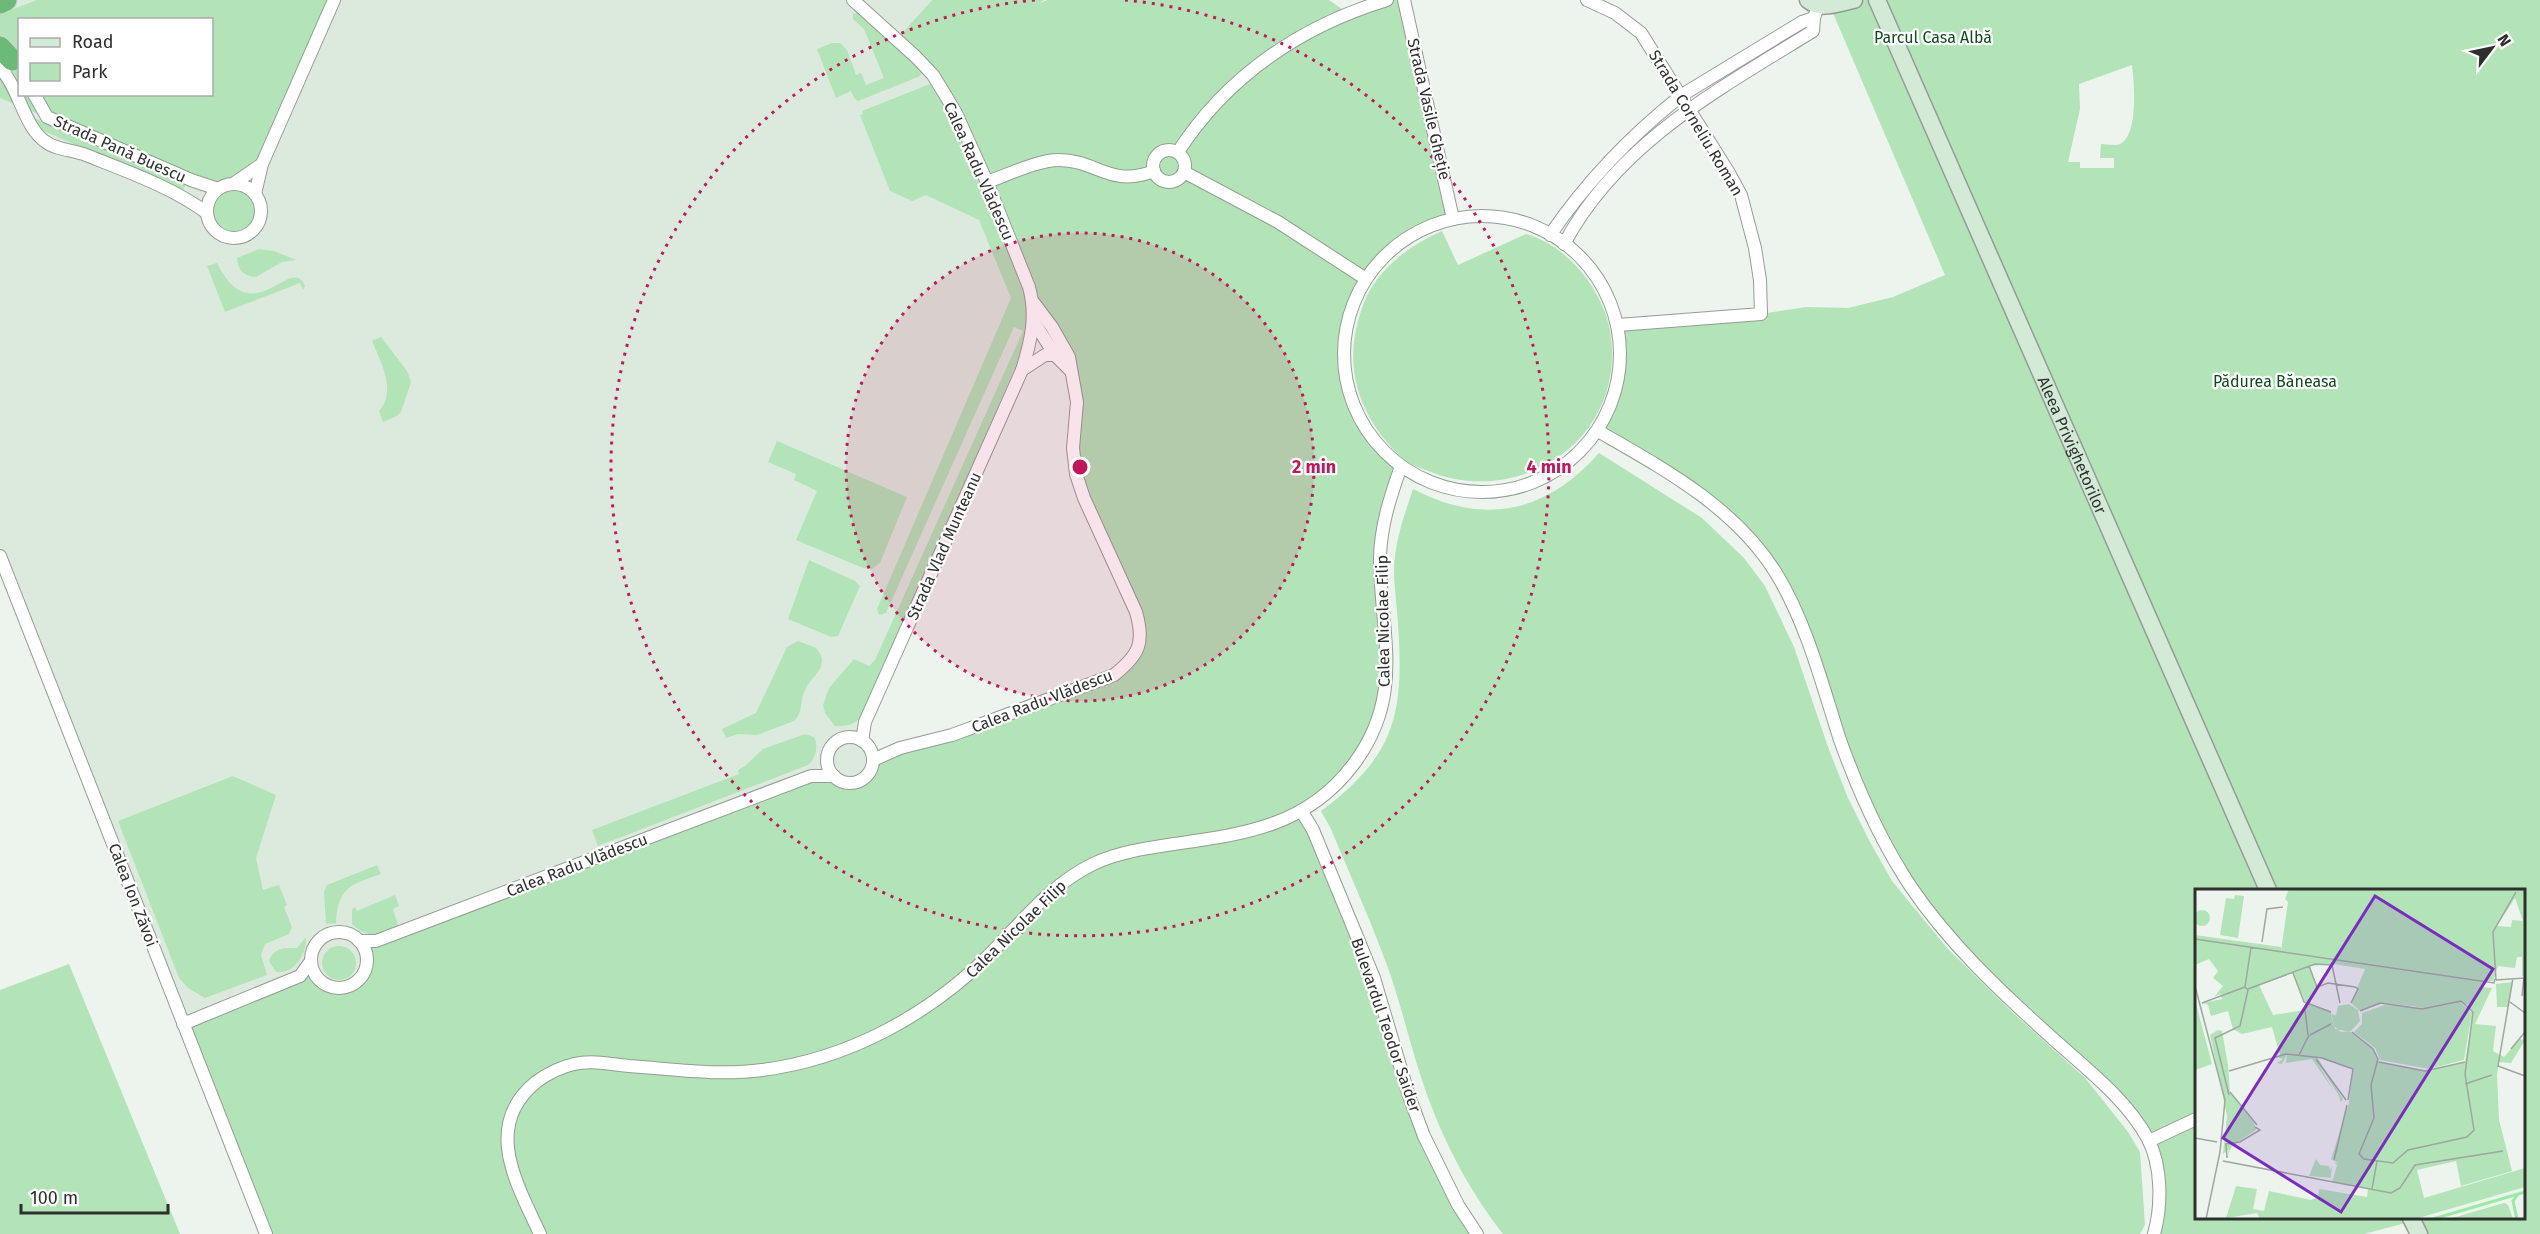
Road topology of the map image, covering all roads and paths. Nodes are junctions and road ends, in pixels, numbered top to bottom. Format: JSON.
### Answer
{"nodes":[{"id":1,"x":6,"y":0,"type":"edge"},
{"id":2,"x":334,"y":0,"type":"edge"},
{"id":3,"x":853,"y":0,"type":"edge"},
{"id":4,"x":1387,"y":0,"type":"edge"},
{"id":5,"x":1404,"y":0,"type":"edge"},
{"id":6,"x":1587,"y":0,"type":"edge"},
{"id":7,"x":1854,"y":0,"type":"edge"},
{"id":8,"x":1877,"y":0,"type":"edge"},
{"id":9,"x":0,"y":3,"type":"edge"},
{"id":10,"x":1822,"y":6,"type":"edge"},
{"id":11,"x":6,"y":59,"type":"edge"},
{"id":12,"x":18,"y":93,"type":"edge"},
{"id":13,"x":1682,"y":95,"type":"junction"},
{"id":14,"x":19,"y":96,"type":"edge"},
{"id":15,"x":35,"y":96,"type":"edge"},
{"id":16,"x":1689,"y":108,"type":"junction"},
{"id":17,"x":1178,"y":152,"type":"junction"},
{"id":18,"x":262,"y":164,"type":"junction"},
{"id":19,"x":1154,"y":171,"type":"junction"},
{"id":20,"x":1184,"y":172,"type":"junction"},
{"id":21,"x":987,"y":182,"type":"junction"},
{"id":22,"x":233,"y":184,"type":"junction"},
{"id":23,"x":218,"y":189,"type":"junction"},
{"id":24,"x":255,"y":194,"type":"junction"},
{"id":25,"x":207,"y":213,"type":"junction"},
{"id":26,"x":1453,"y":219,"type":"junction"},
{"id":27,"x":1550,"y":236,"type":"junction"},
{"id":28,"x":1564,"y":244,"type":"junction"},
{"id":29,"x":1366,"y":279,"type":"junction"},
{"id":30,"x":1034,"y":303,"type":"junction"},
{"id":31,"x":1034,"y":322,"type":"junction"},
{"id":32,"x":1618,"y":325,"type":"junction"},
{"id":33,"x":1042,"y":337,"type":"junction"},
{"id":34,"x":1031,"y":343,"type":"junction"},
{"id":35,"x":1062,"y":344,"type":"junction"},
{"id":36,"x":1055,"y":355,"type":"junction"},
{"id":37,"x":1022,"y":370,"type":"junction"},
{"id":38,"x":1072,"y":374,"type":"junction"},
{"id":39,"x":1598,"y":431,"type":"junction"},
{"id":40,"x":1400,"y":469,"type":"junction"},
{"id":41,"x":0,"y":556,"type":"edge"},
{"id":42,"x":860,"y":742,"type":"junction"},
{"id":43,"x":900,"y":748,"type":"junction"},
{"id":44,"x":827,"y":760,"type":"junction"},
{"id":45,"x":873,"y":760,"type":"junction"},
{"id":46,"x":811,"y":776,"type":"junction"},
{"id":47,"x":834,"y":776,"type":"junction"},
{"id":48,"x":1302,"y":812,"type":"junction"},
{"id":49,"x":2267,"y":889,"type":"edge"},
{"id":50,"x":359,"y":941,"type":"junction"},
{"id":51,"x":376,"y":941,"type":"junction"},
{"id":52,"x":366,"y":954,"type":"junction"},
{"id":53,"x":311,"y":961,"type":"junction"},
{"id":54,"x":300,"y":976,"type":"junction"},
{"id":55,"x":320,"y":980,"type":"junction"},
{"id":56,"x":183,"y":1024,"type":"junction"},
{"id":57,"x":2195,"y":1119,"type":"edge"},
{"id":58,"x":2149,"y":1141,"type":"junction"},
{"id":59,"x":2412,"y":1219,"type":"edge"},
{"id":60,"x":266,"y":1234,"type":"edge"},
{"id":61,"x":540,"y":1234,"type":"edge"},
{"id":62,"x":1477,"y":1234,"type":"edge"},
{"id":63,"x":2154,"y":1234,"type":"edge"},
{"id":64,"x":2419,"y":1234,"type":"edge"}],
"edges":[{"from":1,"to":9,"type":"highway"},
{"from":2,"to":18,"type":"street"},
{"from":3,"to":21,"type":"street","name":"Calea Radu Vlădescu"},
{"from":4,"to":17,"type":"street"},
{"from":5,"to":26,"type":"street","name":"Strada Vasile Gheție"},
{"from":6,"to":13,"type":"street","name":"Strada Corneliu Roman"},
{"from":7,"to":10,"type":"street"},
{"from":8,"to":49,"type":"street","name":"Aleea Privighetorilor"},
{"from":10,"to":13,"type":"street"},
{"from":10,"to":16,"type":"street"},
{"from":11,"to":12,"type":"street","name":"Strada Pană Buescu"},
{"from":13,"to":16,"type":"street","name":"Strada Corneliu Roman"},
{"from":13,"to":27,"type":"street"},
{"from":14,"to":25,"type":"street","name":"Strada Pană Buescu"},
{"from":15,"to":23,"type":"street","name":"Strada Pană Buescu"},
{"from":16,"to":28,"type":"street"},
{"from":16,"to":32,"type":"street","name":"Strada Corneliu Roman"},
{"from":17,"to":19,"type":"street"},
{"from":17,"to":20,"type":"street"},
{"from":18,"to":22,"type":"street"},
{"from":18,"to":24,"type":"street"},
{"from":19,"to":20,"type":"street"},
{"from":19,"to":21,"type":"street"},
{"from":20,"to":29,"type":"street"},
{"from":21,"to":30,"type":"street","name":"Calea Radu Vlădescu"},
{"from":22,"to":23,"type":"street"},
{"from":22,"to":24,"type":"street"},
{"from":23,"to":25,"type":"street"},
{"from":24,"to":25,"type":"street"},
{"from":26,"to":27,"type":"street"},
{"from":26,"to":29,"type":"street"},
{"from":27,"to":28,"type":"street"},
{"from":28,"to":32,"type":"street"},
{"from":29,"to":40,"type":"street"},
{"from":30,"to":31,"type":"street","name":"Calea Radu Vlădescu"},
{"from":30,"to":35,"type":"street","name":"Calea Radu Vlădescu"},
{"from":31,"to":33,"type":"street","name":"Calea Radu Vlădescu"},
{"from":31,"to":34,"type":"street","name":"Calea Radu Vlădescu"},
{"from":32,"to":39,"type":"street"},
{"from":33,"to":34,"type":"street"},
{"from":33,"to":35,"type":"street"},
{"from":33,"to":36,"type":"street","name":"Calea Radu Vlădescu"},
{"from":34,"to":37,"type":"street","name":"Calea Radu Vlădescu"},
{"from":35,"to":38,"type":"street","name":"Calea Radu Vlădescu"},
{"from":36,"to":37,"type":"street"},
{"from":36,"to":38,"type":"street","name":"Calea Radu Vlădescu"},
{"from":37,"to":42,"type":"street","name":"Strada Vlad Munteanu"},
{"from":38,"to":43,"type":"street","name":"Calea Radu Vlădescu"},
{"from":39,"to":40,"type":"street"},
{"from":39,"to":58,"type":"street"},
{"from":40,"to":48,"type":"street","name":"Calea Nicolae Filip"},
{"from":41,"to":56,"type":"street","name":"Calea Ion Zăvoi"},
{"from":42,"to":43,"type":"street","name":"Calea Radu Vlădescu"},
{"from":42,"to":44,"type":"street"},
{"from":42,"to":45,"type":"street"},
{"from":43,"to":45,"type":"street","name":"Calea Radu Vlădescu"},
{"from":44,"to":46,"type":"street","name":"Calea Radu Vlădescu"},
{"from":44,"to":47,"type":"street"},
{"from":45,"to":47,"type":"street"},
{"from":46,"to":47,"type":"street","name":"Calea Radu Vlădescu"},
{"from":46,"to":51,"type":"street","name":"Calea Radu Vlădescu"},
{"from":48,"to":61,"type":"street","name":"Calea Nicolae Filip"},
{"from":48,"to":62,"type":"street","name":"Bulevardul Teodor Saider"},
{"from":50,"to":51,"type":"street","name":"Calea Radu Vlădescu"},
{"from":50,"to":52,"type":"street"},
{"from":50,"to":53,"type":"street"},
{"from":51,"to":52,"type":"street"},
{"from":52,"to":55,"type":"street"},
{"from":53,"to":54,"type":"street"},
{"from":53,"to":55,"type":"street"},
{"from":54,"to":55,"type":"street"},
{"from":54,"to":56,"type":"street"},
{"from":56,"to":60,"type":"street","name":"Calea Ion Zăvoi"},
{"from":57,"to":58,"type":"street"},
{"from":58,"to":63,"type":"street"},
{"from":59,"to":64,"type":"street"}]}
